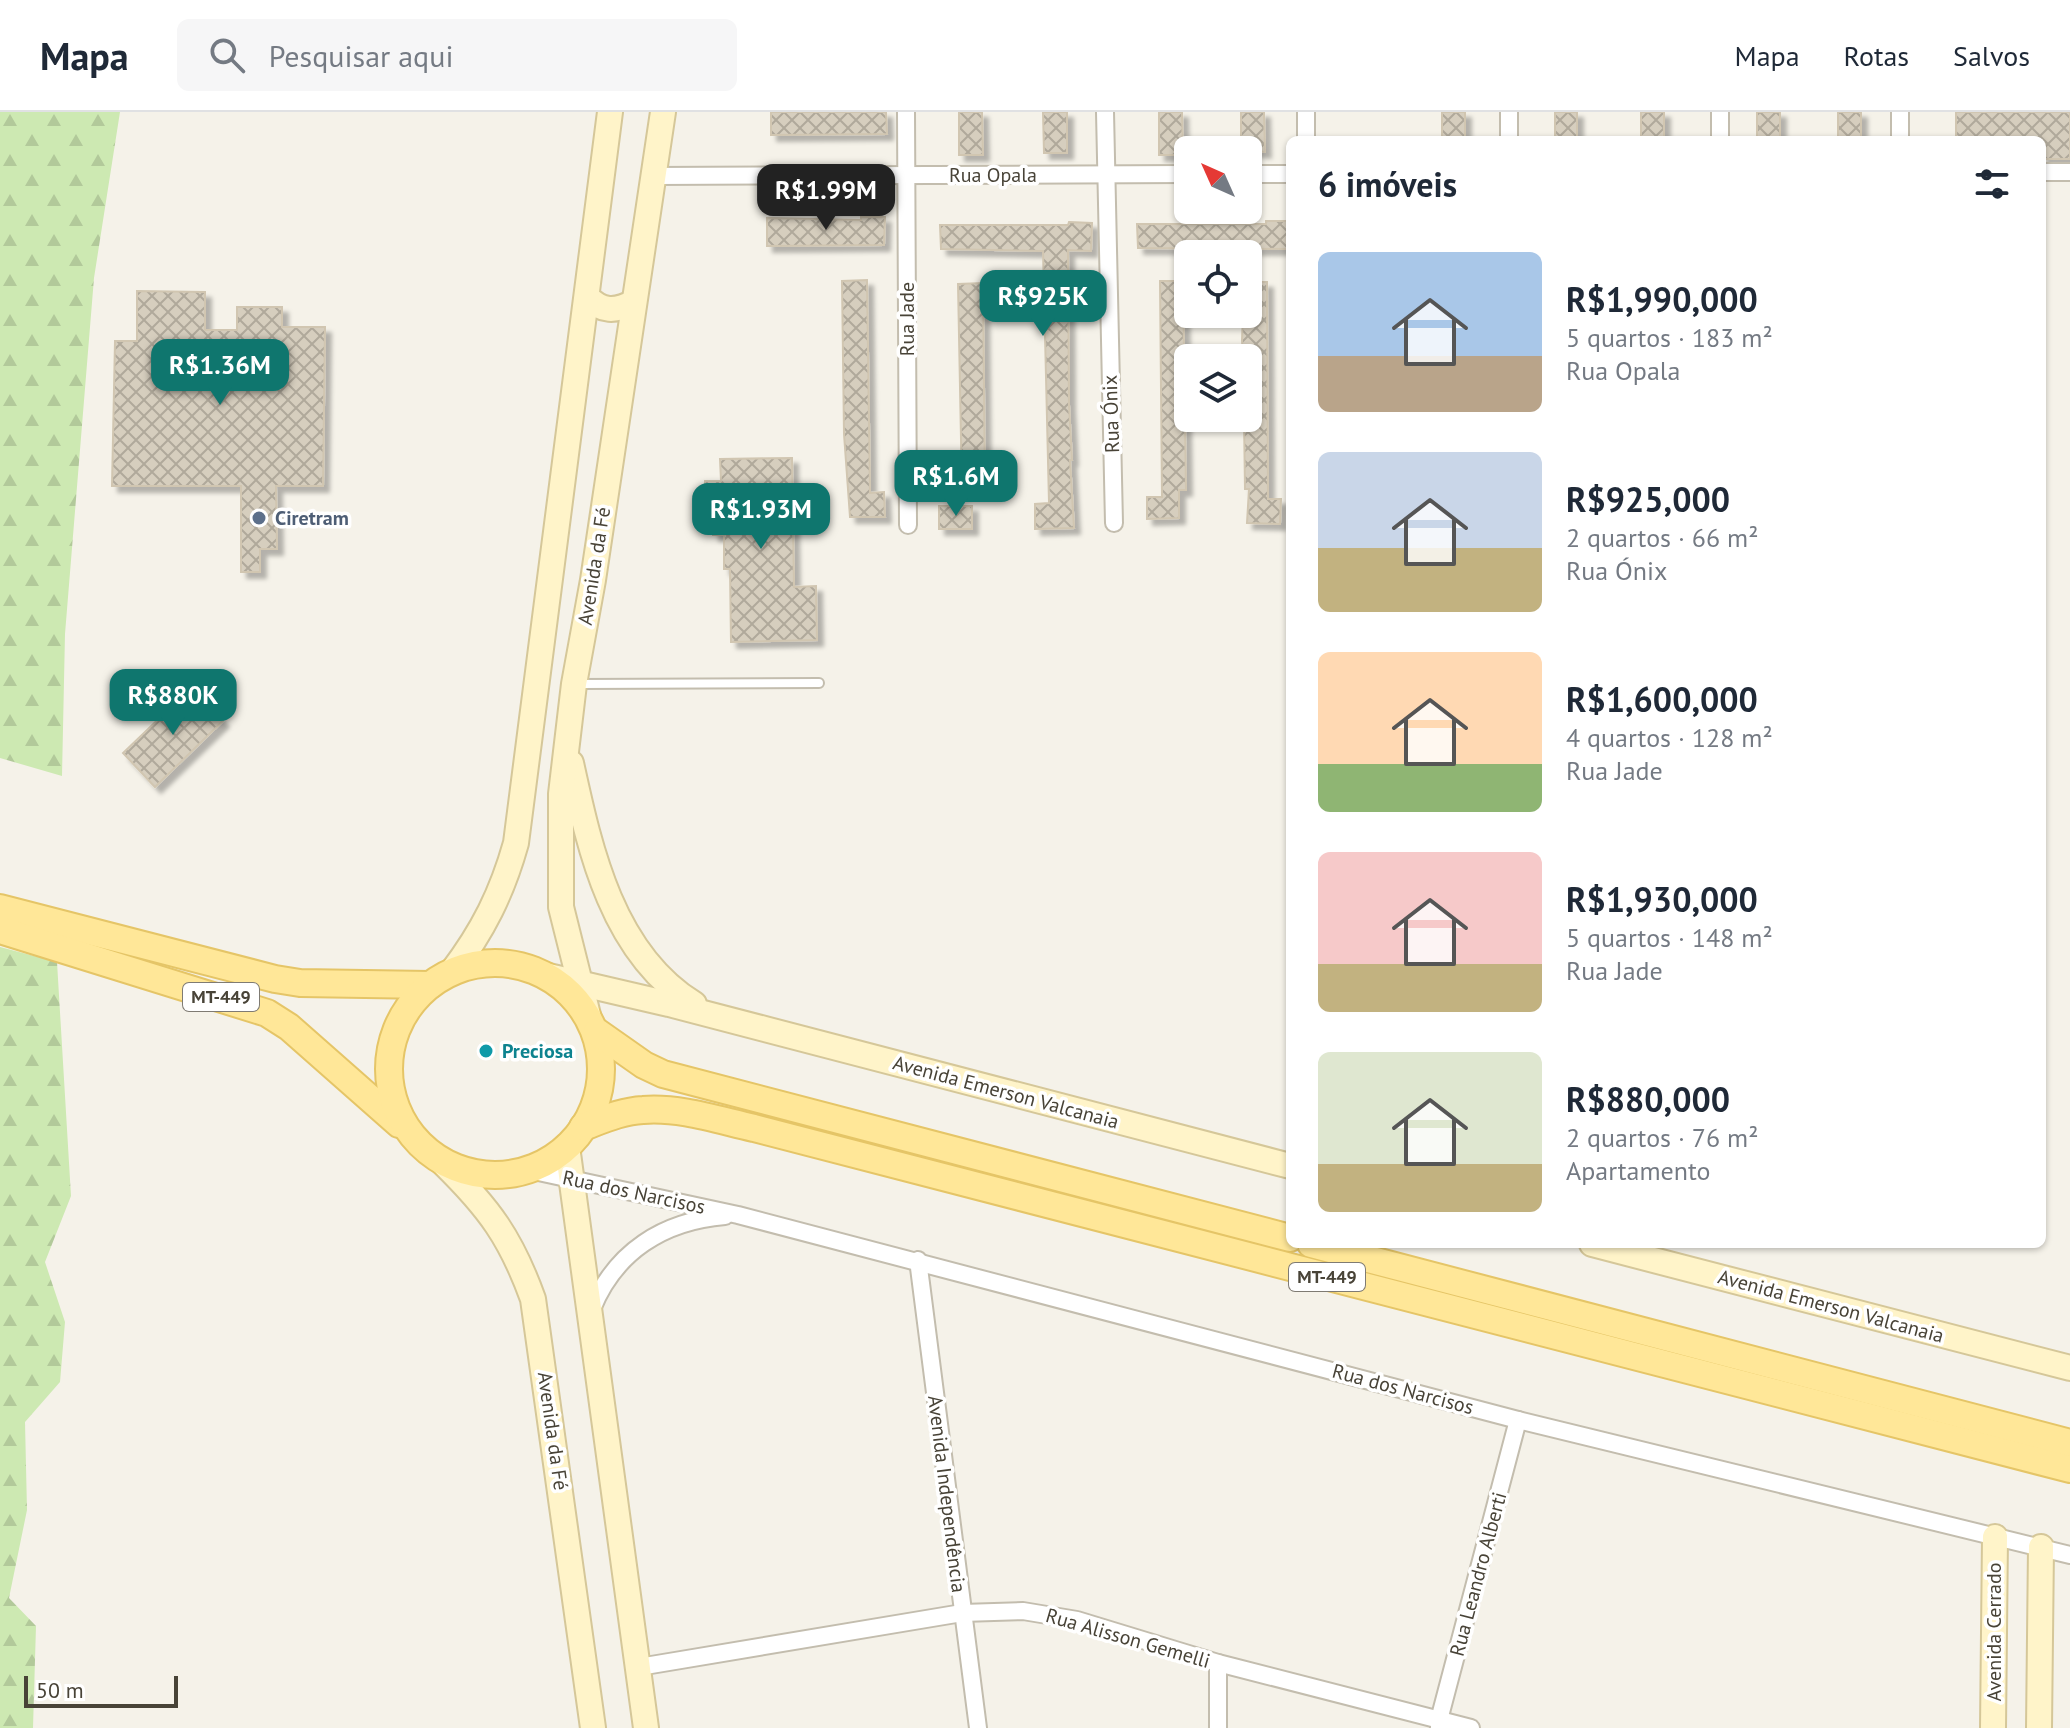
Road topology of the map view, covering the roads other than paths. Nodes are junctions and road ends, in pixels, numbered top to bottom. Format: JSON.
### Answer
{"nodes":[{"id":1,"x":610,"y":112,"type":"edge"},
{"id":2,"x":663,"y":112,"type":"edge"},
{"id":3,"x":906,"y":112,"type":"edge"},
{"id":4,"x":1105,"y":112,"type":"edge"},
{"id":5,"x":1306,"y":112,"type":"edge"},
{"id":6,"x":1509,"y":112,"type":"edge"},
{"id":7,"x":1720,"y":112,"type":"edge"},
{"id":8,"x":1900,"y":112,"type":"edge"},
{"id":9,"x":1306,"y":136,"type":"edge"},
{"id":10,"x":1509,"y":136,"type":"edge"},
{"id":11,"x":1720,"y":136,"type":"edge"},
{"id":12,"x":1900,"y":136,"type":"edge"},
{"id":13,"x":2046,"y":172,"type":"edge"},
{"id":14,"x":2070,"y":172,"type":"edge"},
{"id":15,"x":1174,"y":174,"type":"edge"},
{"id":16,"x":1262,"y":174,"type":"edge"},
{"id":17,"x":1286,"y":174,"type":"edge"},
{"id":18,"x":906,"y":175,"type":"junction"},
{"id":19,"x":1104,"y":175,"type":"junction"},
{"id":20,"x":654,"y":176,"type":"junction"},
{"id":21,"x":587,"y":297,"type":"junction"},
{"id":22,"x":634,"y":302,"type":"junction"},
{"id":23,"x":1114,"y":523,"type":"dead end"},
{"id":24,"x":908,"y":525,"type":"dead end"},
{"id":25,"x":819,"y":683,"type":"dead end"},
{"id":26,"x":574,"y":684,"type":"junction"},
{"id":27,"x":566,"y":741,"type":"junction"},
{"id":28,"x":0,"y":908,"type":"edge"},
{"id":29,"x":0,"y":930,"type":"edge"},
{"id":30,"x":544,"y":975,"type":"junction"},
{"id":31,"x":440,"y":979,"type":"junction"},
{"id":32,"x":580,"y":983,"type":"junction"},
{"id":33,"x":721,"y":1018,"type":"junction"},
{"id":34,"x":593,"y":1026,"type":"junction"},
{"id":35,"x":406,"y":1129,"type":"junction"},
{"id":36,"x":575,"y":1136,"type":"junction"},
{"id":37,"x":443,"y":1163,"type":"junction"},
{"id":38,"x":1286,"y":1165,"type":"edge"},
{"id":39,"x":529,"y":1170,"type":"junction"},
{"id":40,"x":571,"y":1179,"type":"junction"},
{"id":41,"x":738,"y":1215,"type":"junction"},
{"id":42,"x":1286,"y":1237,"type":"edge"},
{"id":43,"x":1327,"y":1248,"type":"edge"},
{"id":44,"x":1607,"y":1248,"type":"edge"},
{"id":45,"x":918,"y":1260,"type":"junction"},
{"id":46,"x":589,"y":1315,"type":"junction"},
{"id":47,"x":2070,"y":1368,"type":"edge"},
{"id":48,"x":1518,"y":1420,"type":"junction"},
{"id":49,"x":2067,"y":1439,"type":"edge"},
{"id":50,"x":2070,"y":1469,"type":"edge"},
{"id":51,"x":1995,"y":1537,"type":"junction"},
{"id":52,"x":2041,"y":1547,"type":"junction"},
{"id":53,"x":2070,"y":1555,"type":"edge"},
{"id":54,"x":962,"y":1613,"type":"junction"},
{"id":55,"x":1218,"y":1663,"type":"junction"},
{"id":56,"x":639,"y":1667,"type":"junction"},
{"id":57,"x":1439,"y":1724,"type":"edge"},
{"id":58,"x":593,"y":1728,"type":"edge"},
{"id":59,"x":646,"y":1728,"type":"edge"},
{"id":60,"x":978,"y":1728,"type":"edge"},
{"id":61,"x":1218,"y":1728,"type":"edge"},
{"id":62,"x":1471,"y":1728,"type":"edge"},
{"id":63,"x":1993,"y":1728,"type":"edge"},
{"id":64,"x":2039,"y":1728,"type":"edge"}],
"edges":[{"from":1,"to":21,"type":"main road","name":"Avenida da Fé"},
{"from":2,"to":20,"type":"main road","name":"Avenida da Fé"},
{"from":3,"to":18,"type":"street","name":"Rua Jade"},
{"from":4,"to":19,"type":"street","name":"Rua Ónix"},
{"from":5,"to":9,"type":"street"},
{"from":6,"to":10,"type":"street"},
{"from":7,"to":11,"type":"street"},
{"from":8,"to":12,"type":"street"},
{"from":13,"to":14,"type":"street"},
{"from":15,"to":19,"type":"street","name":"Rua Opala"},
{"from":16,"to":17,"type":"street"},
{"from":18,"to":19,"type":"street","name":"Rua Opala"},
{"from":18,"to":20,"type":"street","name":"Rua Opala"},
{"from":18,"to":24,"type":"street","name":"Rua Jade"},
{"from":19,"to":23,"type":"street","name":"Rua Ónix"},
{"from":20,"to":22,"type":"main road","name":"Avenida da Fé"},
{"from":21,"to":22,"type":"main road"},
{"from":21,"to":31,"type":"main road","name":"Avenida da Fé"},
{"from":22,"to":26,"type":"main road","name":"Avenida da Fé"},
{"from":25,"to":26,"type":"lane"},
{"from":26,"to":27,"type":"main road","name":"Avenida da Fé"},
{"from":27,"to":32,"type":"main road","name":"Avenida da Fé"},
{"from":27,"to":33,"type":"main road"},
{"from":28,"to":31,"type":"main road","number":"MT-449"},
{"from":29,"to":35,"type":"main road","number":"MT-449"},
{"from":30,"to":31,"type":"main road","number":"MT-449"},
{"from":30,"to":32,"type":"main road"},
{"from":30,"to":34,"type":"main road","number":"MT-449"},
{"from":31,"to":35,"type":"main road","number":"MT-449"},
{"from":32,"to":33,"type":"main road"},
{"from":32,"to":34,"type":"main road","name":"Avenida da Fé"},
{"from":33,"to":38,"type":"main road","name":"Avenida Emerson Valcanaia"},
{"from":34,"to":36,"type":"main road"},
{"from":34,"to":42,"type":"main road","number":"MT-449"},
{"from":35,"to":37,"type":"main road","number":"MT-449"},
{"from":36,"to":39,"type":"main road","number":"MT-449"},
{"from":36,"to":40,"type":"main road"},
{"from":36,"to":50,"type":"main road","number":"MT-449"},
{"from":37,"to":39,"type":"main road","number":"MT-449"},
{"from":37,"to":58,"type":"main road","name":"Avenida da Fé"},
{"from":39,"to":40,"type":"street","name":"Rua dos Narcisos"},
{"from":40,"to":41,"type":"street","name":"Rua dos Narcisos"},
{"from":40,"to":46,"type":"main road"},
{"from":41,"to":45,"type":"street","name":"Rua dos Narcisos"},
{"from":41,"to":46,"type":"street","name":"Rua dos Narcisos"},
{"from":43,"to":49,"type":"main road","number":"MT-449"},
{"from":44,"to":47,"type":"main road","name":"Avenida Emerson Valcanaia"},
{"from":45,"to":48,"type":"street","name":"Rua dos Narcisos"},
{"from":45,"to":54,"type":"street","name":"Avenida Independência"},
{"from":46,"to":56,"type":"main road"},
{"from":48,"to":51,"type":"street","name":"Rua dos Narcisos"},
{"from":48,"to":57,"type":"street","name":"Rua Leandro Alberti"},
{"from":51,"to":52,"type":"street","name":"Rua dos Narcisos"},
{"from":51,"to":63,"type":"main road","name":"Avenida Cerrado"},
{"from":52,"to":53,"type":"street","name":"Rua dos Narcisos"},
{"from":52,"to":64,"type":"main road"},
{"from":54,"to":55,"type":"street","name":"Rua Alisson Gemelli"},
{"from":54,"to":56,"type":"street","name":"Rua Alisson Gemelli"},
{"from":54,"to":60,"type":"street","name":"Avenida Independência"},
{"from":55,"to":57,"type":"street","name":"Rua Alisson Gemelli"},
{"from":55,"to":61,"type":"street"},
{"from":56,"to":59,"type":"main road"},
{"from":57,"to":62,"type":"street","name":"Rua Alisson Gemelli"}]}
